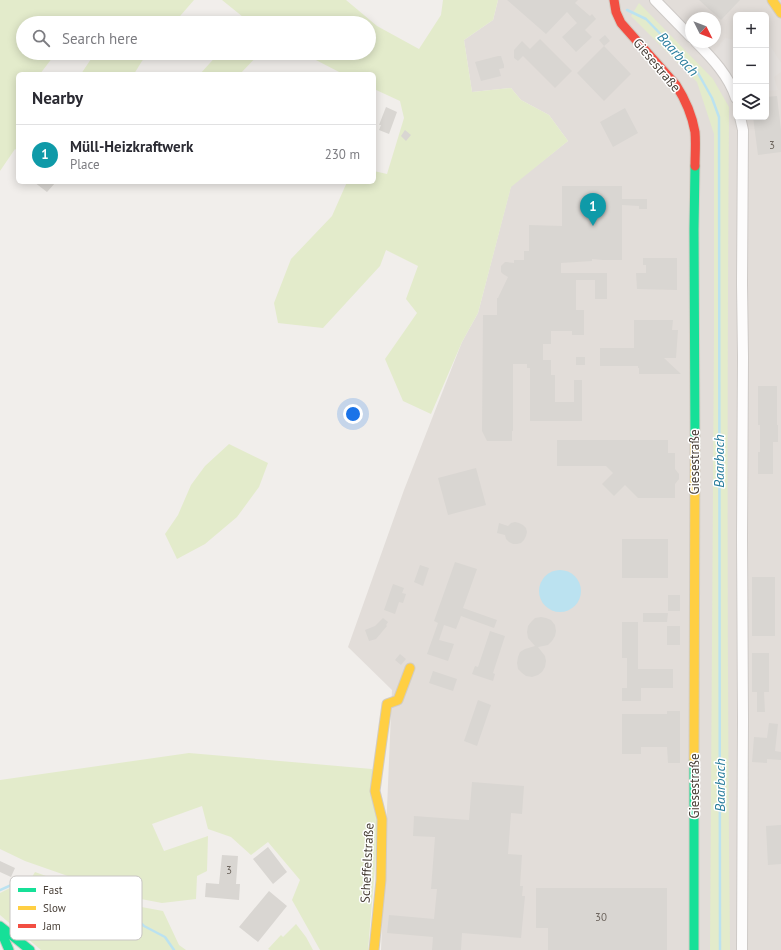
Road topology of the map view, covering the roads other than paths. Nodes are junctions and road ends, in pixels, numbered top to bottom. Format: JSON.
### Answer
{"nodes":[{"id":1,"x":614,"y":0,"type":"edge"},
{"id":2,"x":655,"y":0,"type":"edge"},
{"id":3,"x":772,"y":0,"type":"edge"},
{"id":4,"x":781,"y":13,"type":"edge"},
{"id":5,"x":685,"y":31,"type":"edge"},
{"id":6,"x":702,"y":48,"type":"edge"},
{"id":7,"x":733,"y":90,"type":"edge"},
{"id":8,"x":741,"y":120,"type":"edge"},
{"id":9,"x":410,"y":668,"type":"dead end"},
{"id":10,"x":0,"y":926,"type":"edge"},
{"id":11,"x":0,"y":929,"type":"edge"},
{"id":12,"x":10,"y":934,"type":"edge"},
{"id":13,"x":18,"y":940,"type":"edge"},
{"id":14,"x":9,"y":950,"type":"edge"},
{"id":15,"x":30,"y":950,"type":"edge"},
{"id":16,"x":374,"y":950,"type":"edge"},
{"id":17,"x":694,"y":950,"type":"edge"},
{"id":18,"x":742,"y":950,"type":"edge"}],
"edges":[{"from":1,"to":17,"type":"street","name":"Giesestraße"},
{"from":2,"to":5,"type":"street"},
{"from":3,"to":4,"type":"street"},
{"from":6,"to":7,"type":"street"},
{"from":8,"to":18,"type":"street"},
{"from":9,"to":16,"type":"street","name":"Scheffelstraße"},
{"from":10,"to":12,"type":"street"},
{"from":11,"to":14,"type":"street"},
{"from":13,"to":15,"type":"street"}]}
